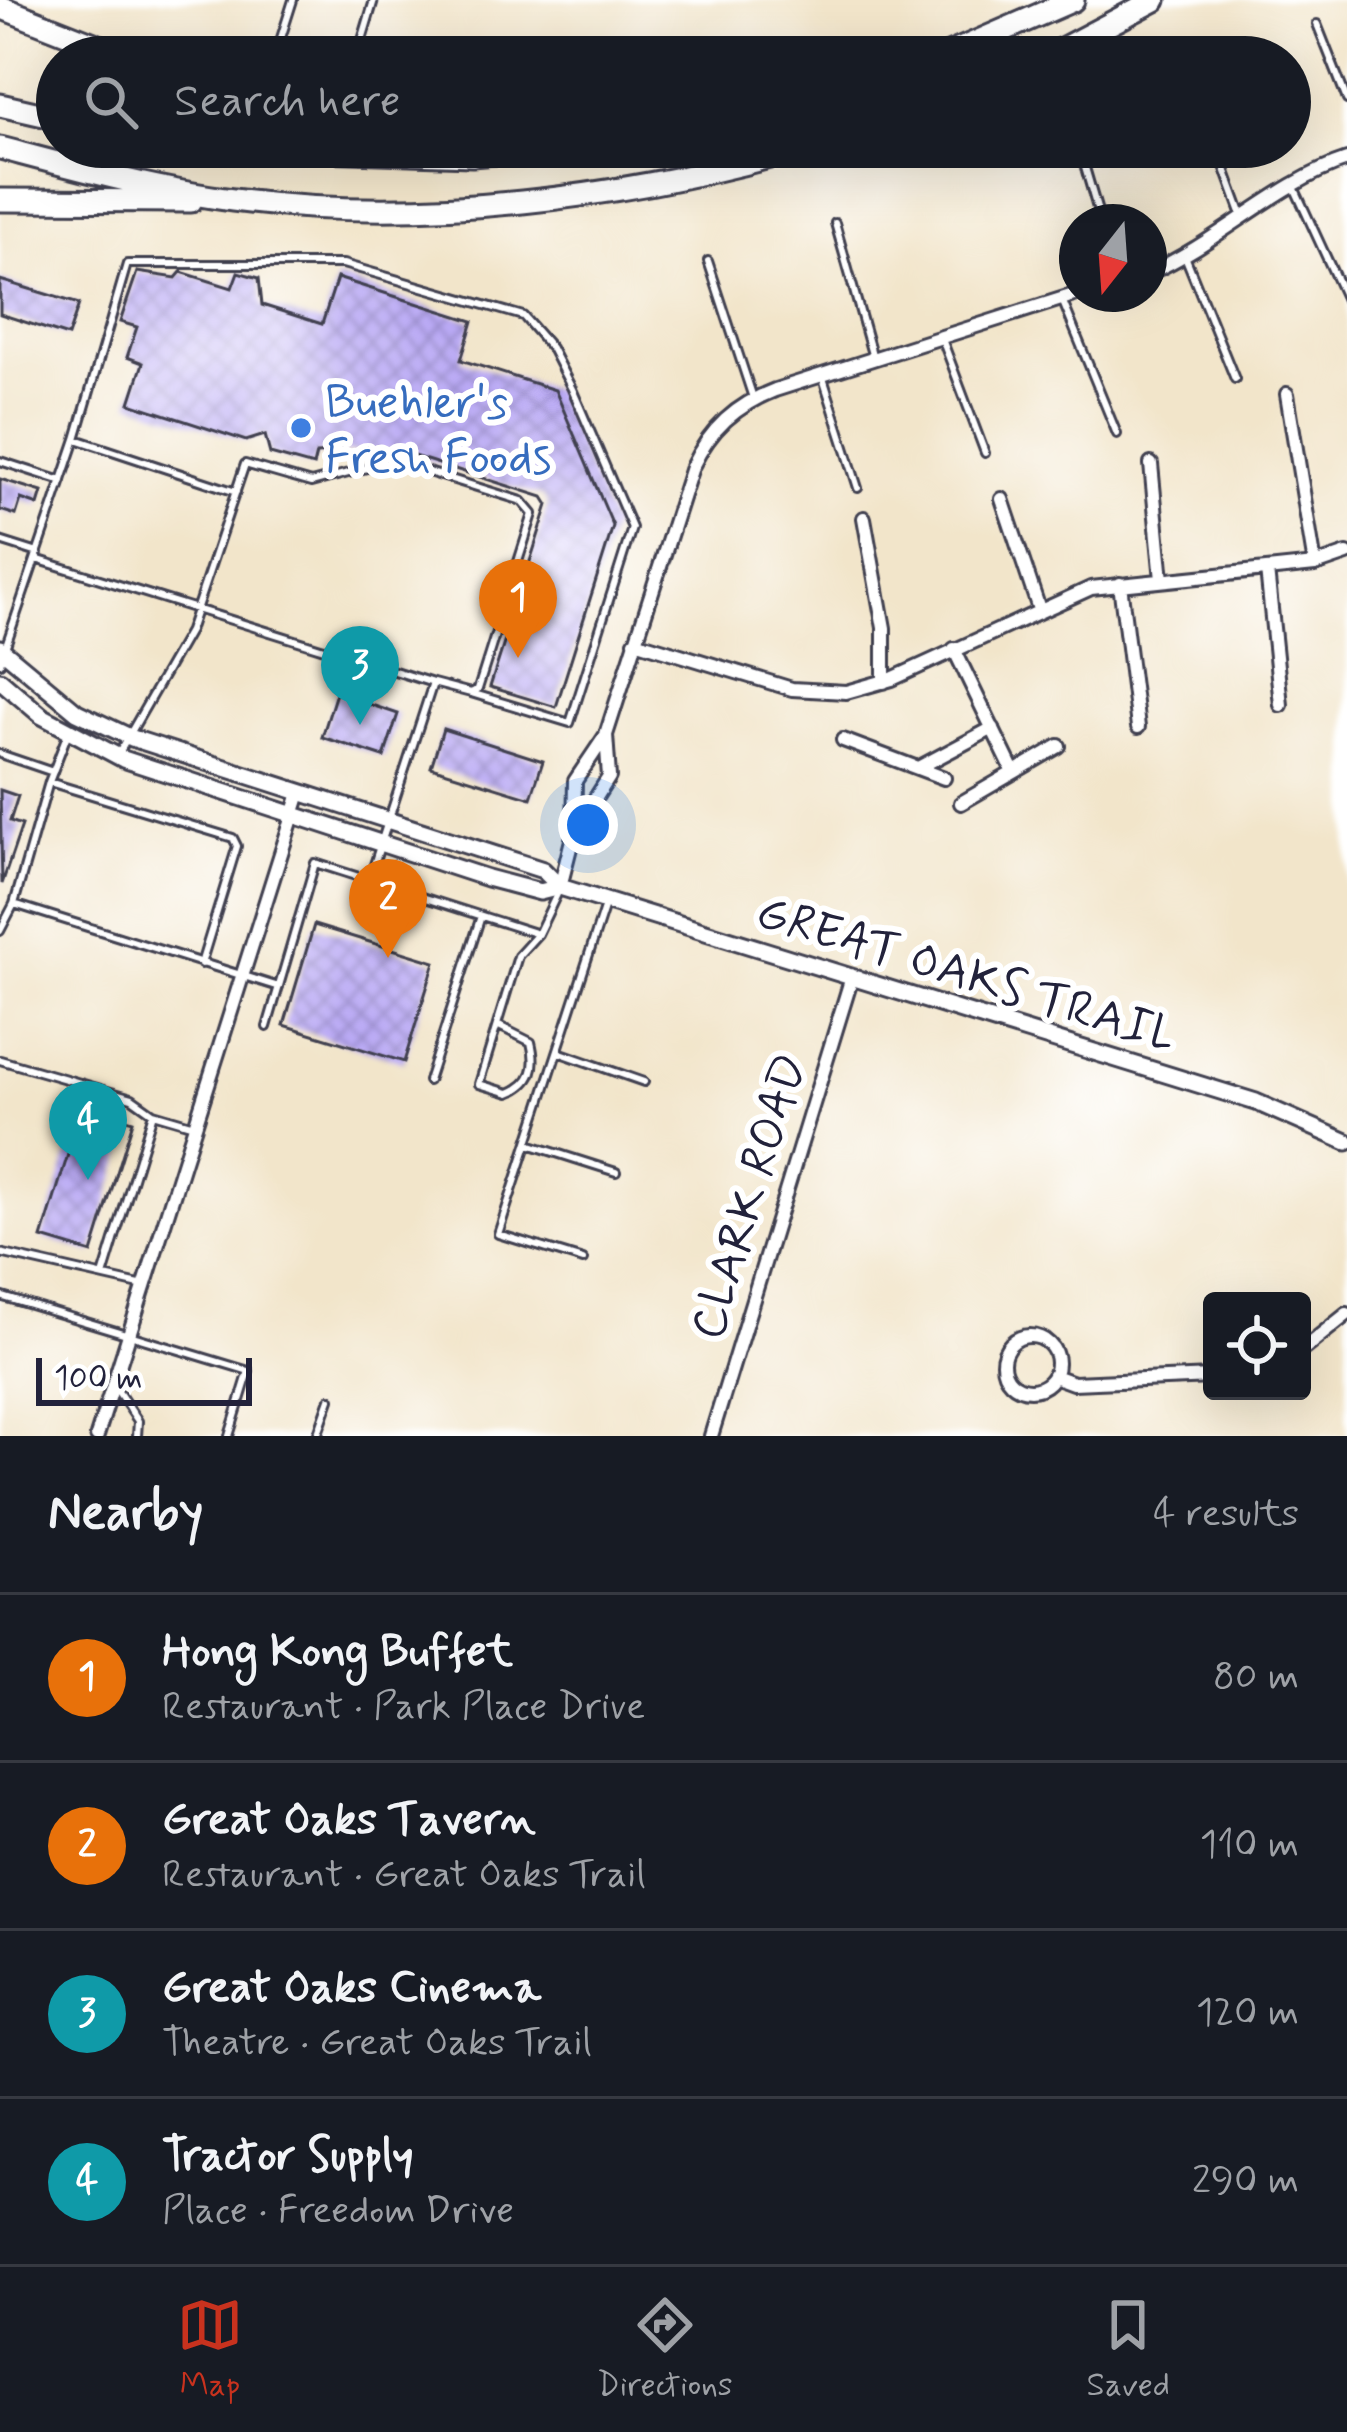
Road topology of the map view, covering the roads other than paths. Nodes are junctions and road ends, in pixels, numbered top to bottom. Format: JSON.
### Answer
{"nodes":[{"id":1,"x":292,"y":0,"type":"edge"},
{"id":2,"x":374,"y":0,"type":"edge"},
{"id":3,"x":1072,"y":0,"type":"edge"},
{"id":4,"x":1155,"y":0,"type":"edge"},
{"id":5,"x":0,"y":7,"type":"edge"},
{"id":6,"x":1317,"y":24,"type":"dead end"},
{"id":7,"x":74,"y":36,"type":"edge"},
{"id":8,"x":282,"y":36,"type":"edge"},
{"id":9,"x":363,"y":36,"type":"edge"},
{"id":10,"x":990,"y":36,"type":"edge"},
{"id":11,"x":1087,"y":36,"type":"edge"},
{"id":12,"x":1347,"y":100,"type":"edge"},
{"id":13,"x":0,"y":105,"type":"edge"},
{"id":14,"x":36,"y":113,"type":"edge"},
{"id":15,"x":0,"y":148,"type":"edge"},
{"id":16,"x":36,"y":156,"type":"edge"},
{"id":17,"x":1347,"y":160,"type":"edge"},
{"id":18,"x":90,"y":168,"type":"edge"},
{"id":19,"x":709,"y":168,"type":"edge"},
{"id":20,"x":1085,"y":168,"type":"edge"},
{"id":21,"x":1225,"y":168,"type":"edge"},
{"id":22,"x":1294,"y":187,"type":"junction"},
{"id":23,"x":0,"y":200,"type":"edge"},
{"id":24,"x":233,"y":200,"type":"junction"},
{"id":25,"x":1096,"y":204,"type":"edge"},
{"id":26,"x":1245,"y":221,"type":"junction"},
{"id":27,"x":835,"y":223,"type":"dead end"},
{"id":28,"x":1185,"y":256,"type":"junction"},
{"id":29,"x":708,"y":261,"type":"dead end"},
{"id":30,"x":1167,"y":264,"type":"edge"},
{"id":31,"x":1059,"y":300,"type":"edge"},
{"id":32,"x":1347,"y":302,"type":"edge"},
{"id":33,"x":1066,"y":312,"type":"edge"},
{"id":34,"x":941,"y":336,"type":"junction"},
{"id":35,"x":873,"y":358,"type":"junction"},
{"id":36,"x":822,"y":374,"type":"junction"},
{"id":37,"x":1235,"y":379,"type":"dead end"},
{"id":38,"x":1287,"y":394,"type":"dead end"},
{"id":39,"x":754,"y":398,"type":"junction"},
{"id":40,"x":1117,"y":434,"type":"dead end"},
{"id":41,"x":76,"y":439,"type":"junction"},
{"id":42,"x":985,"y":453,"type":"dead end"},
{"id":43,"x":0,"y":461,"type":"edge"},
{"id":44,"x":1151,"y":464,"type":"dead end"},
{"id":45,"x":62,"y":482,"type":"junction"},
{"id":46,"x":858,"y":488,"type":"dead end"},
{"id":47,"x":236,"y":492,"type":"junction"},
{"id":48,"x":1002,"y":499,"type":"dead end"},
{"id":49,"x":864,"y":518,"type":"dead end"},
{"id":50,"x":0,"y":542,"type":"edge"},
{"id":51,"x":1347,"y":554,"type":"edge"},
{"id":52,"x":36,"y":556,"type":"junction"},
{"id":53,"x":1315,"y":565,"type":"junction"},
{"id":54,"x":1267,"y":570,"type":"junction"},
{"id":55,"x":1162,"y":580,"type":"junction"},
{"id":56,"x":1120,"y":584,"type":"junction"},
{"id":57,"x":197,"y":607,"type":"junction"},
{"id":58,"x":1039,"y":609,"type":"junction"},
{"id":59,"x":635,"y":641,"type":"junction"},
{"id":60,"x":954,"y":649,"type":"junction"},
{"id":61,"x":1,"y":654,"type":"edge"},
{"id":62,"x":884,"y":682,"type":"junction"},
{"id":63,"x":433,"y":683,"type":"junction"},
{"id":64,"x":2,"y":689,"type":"edge"},
{"id":65,"x":471,"y":693,"type":"junction"},
{"id":66,"x":1281,"y":705,"type":"dead end"},
{"id":67,"x":1138,"y":727,"type":"dead end"},
{"id":68,"x":993,"y":728,"type":"junction"},
{"id":69,"x":68,"y":731,"type":"junction"},
{"id":70,"x":606,"y":735,"type":"junction"},
{"id":71,"x":127,"y":736,"type":"junction"},
{"id":72,"x":843,"y":740,"type":"dead end"},
{"id":73,"x":1060,"y":746,"type":"dead end"},
{"id":74,"x":0,"y":754,"type":"edge"},
{"id":75,"x":117,"y":756,"type":"junction"},
{"id":76,"x":918,"y":768,"type":"junction"},
{"id":77,"x":1013,"y":771,"type":"junction"},
{"id":78,"x":53,"y":772,"type":"junction"},
{"id":79,"x":944,"y":778,"type":"dead end"},
{"id":80,"x":49,"y":782,"type":"junction"},
{"id":81,"x":300,"y":793,"type":"junction"},
{"id":82,"x":961,"y":803,"type":"dead end"},
{"id":83,"x":293,"y":814,"type":"junction"},
{"id":84,"x":388,"y":820,"type":"junction"},
{"id":85,"x":574,"y":832,"type":"junction"},
{"id":86,"x":380,"y":843,"type":"junction"},
{"id":87,"x":369,"y":880,"type":"junction"},
{"id":88,"x":560,"y":887,"type":"junction"},
{"id":89,"x":606,"y":901,"type":"junction"},
{"id":90,"x":14,"y":904,"type":"junction"},
{"id":91,"x":482,"y":916,"type":"junction"},
{"id":92,"x":0,"y":931,"type":"edge"},
{"id":93,"x":538,"y":934,"type":"junction"},
{"id":94,"x":201,"y":964,"type":"junction"},
{"id":95,"x":242,"y":976,"type":"junction"},
{"id":96,"x":852,"y":977,"type":"junction"},
{"id":97,"x":279,"y":987,"type":"junction"},
{"id":98,"x":497,"y":1025,"type":"junction"},
{"id":99,"x":268,"y":1027,"type":"dead end"},
{"id":100,"x":557,"y":1052,"type":"junction"},
{"id":101,"x":0,"y":1060,"type":"edge"},
{"id":102,"x":428,"y":1081,"type":"dead end"},
{"id":103,"x":644,"y":1082,"type":"dead end"},
{"id":104,"x":153,"y":1113,"type":"junction"},
{"id":105,"x":195,"y":1125,"type":"junction"},
{"id":106,"x":1347,"y":1142,"type":"edge"},
{"id":107,"x":527,"y":1144,"type":"junction"},
{"id":108,"x":616,"y":1172,"type":"dead end"},
{"id":109,"x":0,"y":1252,"type":"edge"},
{"id":110,"x":583,"y":1260,"type":"dead end"},
{"id":111,"x":104,"y":1273,"type":"junction"},
{"id":112,"x":144,"y":1286,"type":"junction"},
{"id":113,"x":0,"y":1296,"type":"edge"},
{"id":114,"x":1347,"y":1314,"type":"edge"},
{"id":115,"x":128,"y":1337,"type":"junction"},
{"id":116,"x":1311,"y":1343,"type":"edge"},
{"id":117,"x":1054,"y":1376,"type":"junction"},
{"id":118,"x":1203,"y":1377,"type":"edge"},
{"id":119,"x":113,"y":1384,"type":"junction"},
{"id":120,"x":330,"y":1399,"type":"dead end"},
{"id":121,"x":98,"y":1436,"type":"edge"},
{"id":122,"x":136,"y":1436,"type":"edge"},
{"id":123,"x":229,"y":1436,"type":"edge"},
{"id":124,"x":317,"y":1436,"type":"edge"},
{"id":125,"x":711,"y":1436,"type":"edge"}],
"edges":[{"from":1,"to":8,"type":"lane"},
{"from":2,"to":9,"type":"lane"},
{"from":3,"to":10,"type":"highway"},
{"from":4,"to":11,"type":"highway"},
{"from":5,"to":7,"type":"highway"},
{"from":6,"to":12,"type":"lane"},
{"from":13,"to":14,"type":"highway"},
{"from":15,"to":16,"type":"highway"},
{"from":17,"to":22,"type":"street"},
{"from":18,"to":24,"type":"highway"},
{"from":19,"to":24,"type":"highway"},
{"from":20,"to":25,"type":"lane"},
{"from":21,"to":26,"type":"lane"},
{"from":22,"to":26,"type":"street"},
{"from":22,"to":32,"type":"lane"},
{"from":23,"to":24,"type":"highway"},
{"from":26,"to":28,"type":"street"},
{"from":27,"to":35,"type":"lane"},
{"from":28,"to":30,"type":"street"},
{"from":28,"to":37,"type":"lane"},
{"from":29,"to":39,"type":"lane"},
{"from":31,"to":34,"type":"street"},
{"from":33,"to":40,"type":"lane"},
{"from":34,"to":35,"type":"street"},
{"from":34,"to":42,"type":"lane"},
{"from":35,"to":36,"type":"street"},
{"from":36,"to":39,"type":"street"},
{"from":36,"to":46,"type":"lane"},
{"from":38,"to":53,"type":"street"},
{"from":39,"to":59,"type":"street"},
{"from":41,"to":45,"type":"lane"},
{"from":41,"to":47,"type":"lane"},
{"from":41,"to":65,"type":"lane"},
{"from":43,"to":45,"type":"lane"},
{"from":44,"to":55,"type":"street"},
{"from":45,"to":52,"type":"lane"},
{"from":47,"to":57,"type":"lane"},
{"from":47,"to":65,"type":"lane"},
{"from":48,"to":58,"type":"street"},
{"from":49,"to":62,"type":"street"},
{"from":50,"to":52,"type":"lane"},
{"from":51,"to":53,"type":"street"},
{"from":52,"to":57,"type":"lane"},
{"from":52,"to":61,"type":"lane"},
{"from":53,"to":54,"type":"street"},
{"from":54,"to":55,"type":"street"},
{"from":54,"to":66,"type":"street"},
{"from":55,"to":56,"type":"street"},
{"from":56,"to":58,"type":"street"},
{"from":56,"to":67,"type":"street"},
{"from":57,"to":63,"type":"lane"},
{"from":57,"to":71,"type":"lane"},
{"from":58,"to":60,"type":"street"},
{"from":59,"to":62,"type":"street"},
{"from":59,"to":70,"type":"street"},
{"from":60,"to":62,"type":"street"},
{"from":60,"to":68,"type":"street"},
{"from":61,"to":71,"type":"street","name":"GREAT OAKS TRAIL"},
{"from":63,"to":65,"type":"lane"},
{"from":63,"to":84,"type":"lane"},
{"from":64,"to":69,"type":"street","name":"GREAT OAKS TRAIL"},
{"from":68,"to":76,"type":"street"},
{"from":68,"to":77,"type":"street"},
{"from":69,"to":75,"type":"street","name":"GREAT OAKS TRAIL"},
{"from":69,"to":78,"type":"lane"},
{"from":70,"to":85,"type":"street"},
{"from":70,"to":85,"type":"street"},
{"from":71,"to":75,"type":"lane"},
{"from":71,"to":81,"type":"street","name":"GREAT OAKS TRAIL"},
{"from":72,"to":76,"type":"street"},
{"from":73,"to":77,"type":"street"},
{"from":74,"to":78,"type":"lane"},
{"from":75,"to":83,"type":"street","name":"GREAT OAKS TRAIL"},
{"from":76,"to":79,"type":"street"},
{"from":77,"to":82,"type":"street"},
{"from":78,"to":80,"type":"lane"},
{"from":80,"to":90,"type":"lane"},
{"from":80,"to":94,"type":"lane"},
{"from":81,"to":83,"type":"street"},
{"from":81,"to":84,"type":"street","name":"GREAT OAKS TRAIL"},
{"from":83,"to":86,"type":"street","name":"GREAT OAKS TRAIL"},
{"from":83,"to":95,"type":"street"},
{"from":84,"to":86,"type":"lane"},
{"from":84,"to":88,"type":"street","name":"GREAT OAKS TRAIL"},
{"from":85,"to":88,"type":"street"},
{"from":86,"to":87,"type":"lane"},
{"from":86,"to":88,"type":"street","name":"GREAT OAKS TRAIL"},
{"from":87,"to":91,"type":"lane"},
{"from":87,"to":97,"type":"lane"},
{"from":88,"to":89,"type":"street","name":"GREAT OAKS TRAIL"},
{"from":88,"to":93,"type":"lane"},
{"from":89,"to":96,"type":"street","name":"GREAT OAKS TRAIL"},
{"from":89,"to":100,"type":"lane"},
{"from":90,"to":92,"type":"lane"},
{"from":90,"to":94,"type":"lane"},
{"from":91,"to":93,"type":"lane"},
{"from":91,"to":102,"type":"lane"},
{"from":93,"to":98,"type":"lane"},
{"from":94,"to":95,"type":"lane"},
{"from":95,"to":97,"type":"lane"},
{"from":95,"to":105,"type":"street"},
{"from":96,"to":106,"type":"street","name":"GREAT OAKS TRAIL"},
{"from":96,"to":125,"type":"street","name":"CLARK ROAD"},
{"from":97,"to":99,"type":"lane"},
{"from":98,"to":98,"type":"lane"},
{"from":100,"to":103,"type":"lane"},
{"from":100,"to":107,"type":"lane"},
{"from":101,"to":104,"type":"lane"},
{"from":104,"to":105,"type":"lane"},
{"from":104,"to":111,"type":"lane"},
{"from":105,"to":112,"type":"street"},
{"from":107,"to":108,"type":"lane"},
{"from":107,"to":110,"type":"lane"},
{"from":109,"to":111,"type":"lane"},
{"from":111,"to":112,"type":"lane"},
{"from":112,"to":115,"type":"street"},
{"from":113,"to":115,"type":"lane"},
{"from":114,"to":116,"type":"street"},
{"from":115,"to":119,"type":"street"},
{"from":115,"to":123,"type":"lane"},
{"from":117,"to":117,"type":"street"},
{"from":117,"to":118,"type":"street"},
{"from":119,"to":121,"type":"street"},
{"from":119,"to":122,"type":"lane"},
{"from":120,"to":124,"type":"lane"}]}
